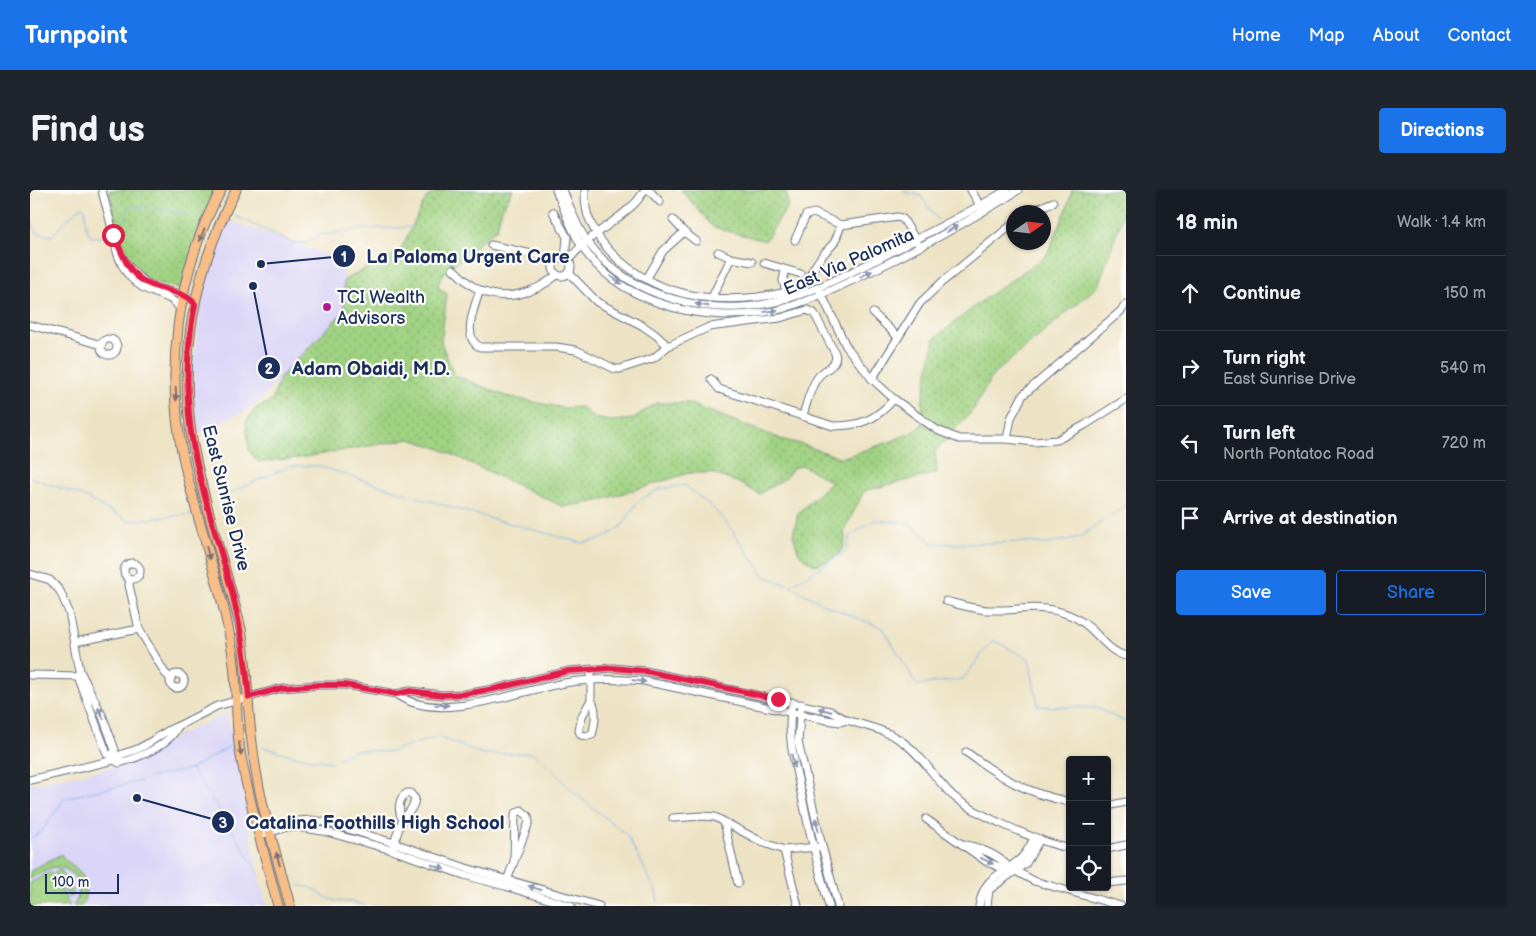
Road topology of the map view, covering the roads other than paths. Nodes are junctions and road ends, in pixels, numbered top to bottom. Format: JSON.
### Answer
{"nodes":[{"id":1,"x":102,"y":190,"type":"edge"},
{"id":2,"x":221,"y":190,"type":"edge"},
{"id":3,"x":236,"y":190,"type":"edge"},
{"id":4,"x":556,"y":190,"type":"edge"},
{"id":5,"x":563,"y":190,"type":"edge"},
{"id":6,"x":585,"y":190,"type":"edge"},
{"id":7,"x":645,"y":190,"type":"edge"},
{"id":8,"x":650,"y":190,"type":"edge"},
{"id":9,"x":971,"y":190,"type":"edge"},
{"id":10,"x":1006,"y":190,"type":"edge"},
{"id":11,"x":1018,"y":190,"type":"edge"},
{"id":12,"x":660,"y":202,"type":"dead end"},
{"id":13,"x":1053,"y":202,"type":"dead end"},
{"id":14,"x":1046,"y":205,"type":"edge"},
{"id":15,"x":982,"y":208,"type":"junction"},
{"id":16,"x":553,"y":212,"type":"dead end"},
{"id":17,"x":673,"y":220,"type":"dead end"},
{"id":18,"x":841,"y":225,"type":"junction"},
{"id":19,"x":1006,"y":230,"type":"edge"},
{"id":20,"x":684,"y":232,"type":"junction"},
{"id":21,"x":596,"y":233,"type":"junction"},
{"id":22,"x":113,"y":235,"type":"junction"},
{"id":23,"x":795,"y":240,"type":"dead end"},
{"id":24,"x":916,"y":240,"type":"junction"},
{"id":25,"x":696,"y":241,"type":"dead end"},
{"id":26,"x":584,"y":244,"type":"junction"},
{"id":27,"x":492,"y":245,"type":"dead end"},
{"id":28,"x":920,"y":247,"type":"junction"},
{"id":29,"x":718,"y":252,"type":"dead end"},
{"id":30,"x":731,"y":258,"type":"junction"},
{"id":31,"x":566,"y":260,"type":"junction"},
{"id":32,"x":752,"y":262,"type":"dead end"},
{"id":33,"x":554,"y":263,"type":"junction"},
{"id":34,"x":764,"y":263,"type":"dead end"},
{"id":35,"x":453,"y":269,"type":"dead end"},
{"id":36,"x":785,"y":270,"type":"junction"},
{"id":37,"x":568,"y":273,"type":"junction"},
{"id":38,"x":801,"y":274,"type":"dead end"},
{"id":39,"x":557,"y":275,"type":"junction"},
{"id":40,"x":648,"y":278,"type":"junction"},
{"id":41,"x":480,"y":290,"type":"junction"},
{"id":42,"x":786,"y":291,"type":"junction"},
{"id":43,"x":820,"y":291,"type":"junction"},
{"id":44,"x":184,"y":294,"type":"junction"},
{"id":45,"x":712,"y":297,"type":"junction"},
{"id":46,"x":195,"y":304,"type":"junction"},
{"id":47,"x":1126,"y":304,"type":"edge"},
{"id":48,"x":181,"y":310,"type":"junction"},
{"id":49,"x":873,"y":313,"type":"dead end"},
{"id":50,"x":30,"y":325,"type":"edge"},
{"id":51,"x":898,"y":337,"type":"junction"},
{"id":52,"x":102,"y":345,"type":"dead end"},
{"id":53,"x":668,"y":346,"type":"junction"},
{"id":54,"x":872,"y":379,"type":"junction"},
{"id":55,"x":711,"y":380,"type":"dead end"},
{"id":56,"x":894,"y":399,"type":"junction"},
{"id":57,"x":1126,"y":399,"type":"edge"},
{"id":58,"x":803,"y":415,"type":"junction"},
{"id":59,"x":1007,"y":439,"type":"junction"},
{"id":60,"x":192,"y":442,"type":"junction"},
{"id":61,"x":180,"y":444,"type":"junction"},
{"id":62,"x":30,"y":574,"type":"edge"},
{"id":63,"x":130,"y":579,"type":"dead end"},
{"id":64,"x":946,"y":601,"type":"dead end"},
{"id":65,"x":138,"y":629,"type":"junction"},
{"id":66,"x":75,"y":642,"type":"junction"},
{"id":67,"x":1126,"y":656,"type":"edge"},
{"id":68,"x":591,"y":669,"type":"junction"},
{"id":69,"x":81,"y":674,"type":"junction"},
{"id":70,"x":30,"y":676,"type":"edge"},
{"id":71,"x":171,"y":679,"type":"dead end"},
{"id":72,"x":591,"y":679,"type":"junction"},
{"id":73,"x":396,"y":694,"type":"junction"},
{"id":74,"x":249,"y":697,"type":"junction"},
{"id":75,"x":591,"y":700,"type":"junction"},
{"id":76,"x":236,"y":701,"type":"junction"},
{"id":77,"x":792,"y":702,"type":"junction"},
{"id":78,"x":801,"y":704,"type":"junction"},
{"id":79,"x":790,"y":712,"type":"junction"},
{"id":80,"x":799,"y":714,"type":"junction"},
{"id":81,"x":847,"y":720,"type":"junction"},
{"id":82,"x":178,"y":726,"type":"junction"},
{"id":83,"x":154,"y":740,"type":"junction"},
{"id":84,"x":966,"y":752,"type":"dead end"},
{"id":85,"x":136,"y":758,"type":"junction"},
{"id":86,"x":113,"y":759,"type":"junction"},
{"id":87,"x":30,"y":780,"type":"edge"},
{"id":88,"x":1066,"y":801,"type":"edge"},
{"id":89,"x":1126,"y":802,"type":"edge"},
{"id":90,"x":1111,"y":805,"type":"edge"},
{"id":91,"x":674,"y":818,"type":"dead end"},
{"id":92,"x":926,"y":819,"type":"dead end"},
{"id":93,"x":403,"y":821,"type":"dead end"},
{"id":94,"x":724,"y":822,"type":"junction"},
{"id":95,"x":271,"y":832,"type":"junction"},
{"id":96,"x":260,"y":835,"type":"junction"},
{"id":97,"x":1038,"y":838,"type":"junction"},
{"id":98,"x":1126,"y":845,"type":"edge"},
{"id":99,"x":822,"y":846,"type":"junction"},
{"id":100,"x":393,"y":847,"type":"junction"},
{"id":101,"x":813,"y":848,"type":"junction"},
{"id":102,"x":1066,"y":848,"type":"edge"},
{"id":103,"x":1111,"y":848,"type":"edge"},
{"id":104,"x":784,"y":850,"type":"junction"},
{"id":105,"x":514,"y":862,"type":"junction"},
{"id":106,"x":1012,"y":868,"type":"junction"},
{"id":107,"x":507,"y":882,"type":"junction"},
{"id":108,"x":1126,"y":882,"type":"edge"},
{"id":109,"x":1111,"y":883,"type":"edge"},
{"id":110,"x":738,"y":884,"type":"dead end"},
{"id":111,"x":1066,"y":886,"type":"edge"},
{"id":112,"x":1054,"y":887,"type":"junction"},
{"id":113,"x":278,"y":906,"type":"edge"},
{"id":114,"x":290,"y":906,"type":"edge"},
{"id":115,"x":570,"y":906,"type":"edge"},
{"id":116,"x":599,"y":906,"type":"edge"},
{"id":117,"x":798,"y":906,"type":"edge"},
{"id":118,"x":829,"y":906,"type":"edge"},
{"id":119,"x":838,"y":906,"type":"edge"},
{"id":120,"x":979,"y":906,"type":"edge"},
{"id":121,"x":987,"y":906,"type":"edge"},
{"id":122,"x":1122,"y":906,"type":"edge"}],
"edges":[{"from":1,"to":22,"type":"street"},
{"from":2,"to":44,"type":"main road","name":"East Sunrise Drive","one_way":true},
{"from":3,"to":46,"type":"main road","name":"East Sunrise Drive"},
{"from":4,"to":26,"type":"street","name":"East Via Palomita"},
{"from":5,"to":26,"type":"street","name":"East Via Palomita"},
{"from":6,"to":21,"type":"street"},
{"from":7,"to":21,"type":"street"},
{"from":8,"to":12,"type":"street"},
{"from":9,"to":15,"type":"street"},
{"from":10,"to":15,"type":"street","name":"East Via Palomita"},
{"from":11,"to":15,"type":"street","name":"East Via Palomita"},
{"from":13,"to":14,"type":"street"},
{"from":15,"to":24,"type":"street","name":"East Via Palomita"},
{"from":28,"to":15,"type":"street","name":"East Via Palomita","one_way":true},
{"from":16,"to":31,"type":"street"},
{"from":17,"to":20,"type":"street"},
{"from":18,"to":23,"type":"street"},
{"from":18,"to":24,"type":"street"},
{"from":18,"to":42,"type":"street"},
{"from":19,"to":51,"type":"street"},
{"from":20,"to":25,"type":"street"},
{"from":20,"to":40,"type":"street"},
{"from":21,"to":26,"type":"street"},
{"from":21,"to":40,"type":"street"},
{"from":22,"to":44,"type":"street"},
{"from":22,"to":48,"type":"street"},
{"from":24,"to":28,"type":"street"},
{"from":24,"to":43,"type":"street","name":"East Via Palomita"},
{"from":26,"to":31,"type":"street"},
{"from":26,"to":43,"type":"street","name":"East Via Palomita"},
{"from":27,"to":33,"type":"street"},
{"from":43,"to":28,"type":"street","name":"East Via Palomita","one_way":true},
{"from":29,"to":30,"type":"street"},
{"from":30,"to":32,"type":"street"},
{"from":30,"to":45,"type":"street"},
{"from":31,"to":33,"type":"street"},
{"from":31,"to":37,"type":"street"},
{"from":33,"to":39,"type":"street"},
{"from":34,"to":36,"type":"street"},
{"from":35,"to":41,"type":"street"},
{"from":36,"to":38,"type":"street"},
{"from":36,"to":42,"type":"street"},
{"from":37,"to":39,"type":"street"},
{"from":37,"to":53,"type":"street"},
{"from":39,"to":41,"type":"street"},
{"from":40,"to":45,"type":"street"},
{"from":41,"to":53,"type":"street"},
{"from":42,"to":45,"type":"street"},
{"from":43,"to":54,"type":"street"},
{"from":44,"to":46,"type":"street"},
{"from":44,"to":48,"type":"main road","name":"East Sunrise Drive"},
{"from":46,"to":60,"type":"main road","name":"East Sunrise Drive"},
{"from":47,"to":59,"type":"street"},
{"from":48,"to":61,"type":"main road","name":"East Sunrise Drive","one_way":true},
{"from":49,"to":51,"type":"street"},
{"from":50,"to":52,"type":"street"},
{"from":51,"to":54,"type":"street"},
{"from":53,"to":58,"type":"street"},
{"from":54,"to":56,"type":"street"},
{"from":55,"to":58,"type":"street"},
{"from":56,"to":58,"type":"street"},
{"from":56,"to":59,"type":"street"},
{"from":57,"to":59,"type":"street"},
{"from":60,"to":61,"type":"main road"},
{"from":60,"to":74,"type":"main road","name":"East Sunrise Drive"},
{"from":61,"to":76,"type":"main road","name":"East Sunrise Drive","one_way":true},
{"from":62,"to":66,"type":"street"},
{"from":63,"to":65,"type":"street"},
{"from":64,"to":67,"type":"street"},
{"from":65,"to":66,"type":"street"},
{"from":65,"to":71,"type":"street"},
{"from":66,"to":69,"type":"street"},
{"from":68,"to":72,"type":"street"},
{"from":68,"to":73,"type":"street"},
{"from":68,"to":77,"type":"street"},
{"from":69,"to":70,"type":"street"},
{"from":69,"to":86,"type":"street"},
{"from":73,"to":72,"type":"street","one_way":true},
{"from":72,"to":75,"type":"street"},
{"from":72,"to":79,"type":"street","one_way":true},
{"from":73,"to":74,"type":"street"},
{"from":74,"to":76,"type":"street"},
{"from":74,"to":95,"type":"main road","name":"East Sunrise Drive"},
{"from":75,"to":75,"type":"street"},
{"from":76,"to":82,"type":"street"},
{"from":76,"to":96,"type":"main road","name":"East Sunrise Drive","one_way":true},
{"from":77,"to":78,"type":"street"},
{"from":77,"to":79,"type":"street"},
{"from":78,"to":80,"type":"street"},
{"from":81,"to":78,"type":"street","one_way":true},
{"from":79,"to":80,"type":"street"},
{"from":79,"to":101,"type":"street","one_way":true},
{"from":80,"to":81,"type":"street"},
{"from":99,"to":80,"type":"street","one_way":true},
{"from":81,"to":97,"type":"street"},
{"from":82,"to":83,"type":"street"},
{"from":82,"to":85,"type":"street"},
{"from":83,"to":85,"type":"street"},
{"from":83,"to":86,"type":"street"},
{"from":84,"to":88,"type":"street"},
{"from":85,"to":86,"type":"street"},
{"from":86,"to":87,"type":"street"},
{"from":89,"to":90,"type":"street"},
{"from":91,"to":94,"type":"street"},
{"from":92,"to":106,"type":"street"},
{"from":93,"to":100,"type":"street"},
{"from":94,"to":104,"type":"street"},
{"from":94,"to":110,"type":"street"},
{"from":95,"to":96,"type":"street"},
{"from":95,"to":100,"type":"street"},
{"from":114,"to":95,"type":"main road","name":"East Sunrise Drive","one_way":true},
{"from":96,"to":113,"type":"main road","name":"East Sunrise Drive"},
{"from":97,"to":102,"type":"street"},
{"from":97,"to":106,"type":"street"},
{"from":98,"to":103,"type":"street"},
{"from":99,"to":101,"type":"street"},
{"from":99,"to":119,"type":"street"},
{"from":100,"to":107,"type":"street"},
{"from":101,"to":104,"type":"street"},
{"from":101,"to":118,"type":"street"},
{"from":104,"to":117,"type":"street"},
{"from":105,"to":105,"type":"street"},
{"from":105,"to":107,"type":"street"},
{"from":106,"to":112,"type":"street"},
{"from":106,"to":120,"type":"street"},
{"from":106,"to":121,"type":"street"},
{"from":107,"to":115,"type":"street"},
{"from":116,"to":107,"type":"street","one_way":true},
{"from":108,"to":109,"type":"street"},
{"from":111,"to":112,"type":"street"},
{"from":112,"to":122,"type":"street"}]}
